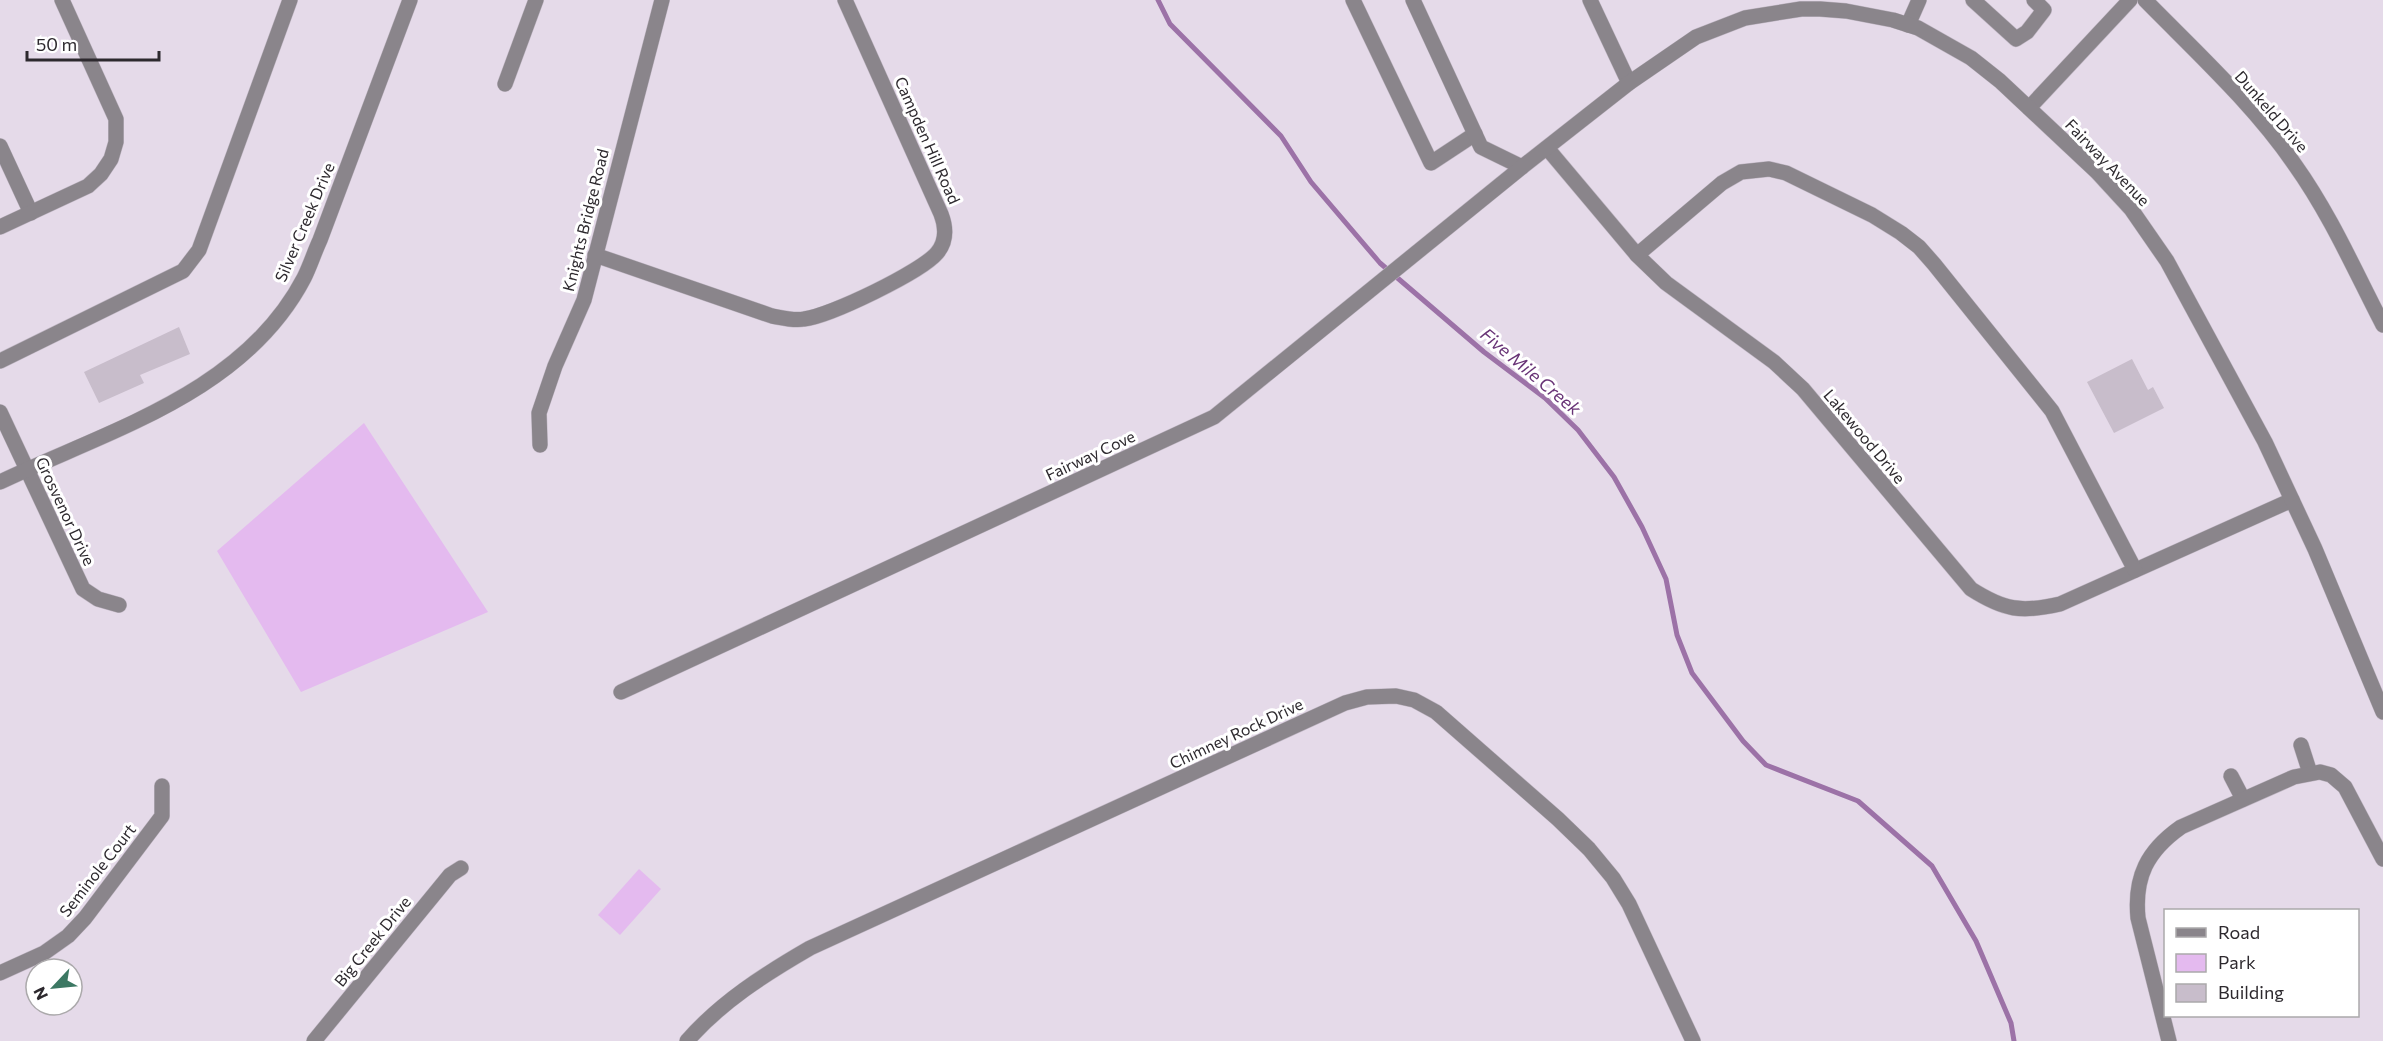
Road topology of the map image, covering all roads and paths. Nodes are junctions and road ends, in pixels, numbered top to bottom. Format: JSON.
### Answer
{"nodes":[{"id":1,"x":290,"y":0,"type":"edge"},
{"id":2,"x":410,"y":0,"type":"edge"},
{"id":3,"x":536,"y":0,"type":"edge"},
{"id":4,"x":662,"y":0,"type":"edge"},
{"id":5,"x":845,"y":0,"type":"edge"},
{"id":6,"x":1353,"y":0,"type":"edge"},
{"id":7,"x":1413,"y":0,"type":"edge"},
{"id":8,"x":1590,"y":0,"type":"edge"},
{"id":9,"x":1918,"y":0,"type":"edge"},
{"id":10,"x":1973,"y":0,"type":"edge"},
{"id":11,"x":2034,"y":0,"type":"edge"},
{"id":12,"x":2130,"y":0,"type":"edge"},
{"id":13,"x":2145,"y":0,"type":"edge"},
{"id":14,"x":64,"y":1,"type":"edge"},
{"id":15,"x":1908,"y":25,"type":"junction"},
{"id":16,"x":1629,"y":83,"type":"junction"},
{"id":17,"x":505,"y":84,"type":"dead end"},
{"id":18,"x":2029,"y":108,"type":"junction"},
{"id":19,"x":1475,"y":134,"type":"junction"},
{"id":20,"x":0,"y":146,"type":"edge"},
{"id":21,"x":1547,"y":148,"type":"junction"},
{"id":22,"x":1522,"y":167,"type":"junction"},
{"id":23,"x":31,"y":213,"type":"junction"},
{"id":24,"x":0,"y":227,"type":"edge"},
{"id":25,"x":595,"y":255,"type":"junction"},
{"id":26,"x":1637,"y":255,"type":"junction"},
{"id":27,"x":2383,"y":325,"type":"edge"},
{"id":28,"x":0,"y":361,"type":"edge"},
{"id":29,"x":0,"y":412,"type":"edge"},
{"id":30,"x":540,"y":446,"type":"dead end"},
{"id":31,"x":27,"y":469,"type":"junction"},
{"id":32,"x":0,"y":482,"type":"edge"},
{"id":33,"x":2292,"y":500,"type":"junction"},
{"id":34,"x":2135,"y":570,"type":"junction"},
{"id":35,"x":119,"y":605,"type":"dead end"},
{"id":36,"x":621,"y":692,"type":"dead end"},
{"id":37,"x":2383,"y":712,"type":"edge"},
{"id":38,"x":2301,"y":745,"type":"dead end"},
{"id":39,"x":2310,"y":773,"type":"junction"},
{"id":40,"x":2231,"y":776,"type":"dead end"},
{"id":41,"x":162,"y":786,"type":"dead end"},
{"id":42,"x":2243,"y":799,"type":"junction"},
{"id":43,"x":2383,"y":859,"type":"edge"},
{"id":44,"x":461,"y":868,"type":"dead end"},
{"id":45,"x":0,"y":973,"type":"edge"},
{"id":46,"x":2164,"y":1013,"type":"edge"},
{"id":47,"x":2165,"y":1017,"type":"edge"},
{"id":48,"x":314,"y":1041,"type":"edge"},
{"id":49,"x":687,"y":1041,"type":"edge"},
{"id":50,"x":1693,"y":1041,"type":"edge"},
{"id":51,"x":2169,"y":1041,"type":"edge"}],
"edges":[{"from":1,"to":28,"type":"street"},
{"from":2,"to":31,"type":"street","name":"Silver Creek Drive"},
{"from":3,"to":17,"type":"street"},
{"from":4,"to":25,"type":"street","name":"Knights Bridge Road"},
{"from":5,"to":25,"type":"street","name":"Campden Hill Road"},
{"from":6,"to":19,"type":"street"},
{"from":7,"to":19,"type":"street"},
{"from":8,"to":16,"type":"street"},
{"from":9,"to":15,"type":"street"},
{"from":10,"to":11,"type":"street"},
{"from":12,"to":18,"type":"street"},
{"from":13,"to":27,"type":"street","name":"Dunkeld Drive"},
{"from":14,"to":23,"type":"street"},
{"from":15,"to":16,"type":"street","name":"Fairway Avenue"},
{"from":15,"to":18,"type":"street","name":"Fairway Avenue"},
{"from":16,"to":21,"type":"street"},
{"from":18,"to":33,"type":"street","name":"Fairway Avenue"},
{"from":19,"to":22,"type":"street"},
{"from":20,"to":23,"type":"street"},
{"from":21,"to":22,"type":"street"},
{"from":21,"to":26,"type":"street","name":"Lakewood Drive"},
{"from":22,"to":36,"type":"street","name":"Fairway Cove"},
{"from":23,"to":24,"type":"street"},
{"from":25,"to":30,"type":"street","name":"Knights Bridge Road"},
{"from":26,"to":34,"type":"street","name":"Lakewood Drive"},
{"from":26,"to":34,"type":"street"},
{"from":29,"to":31,"type":"street","name":"Grosvenor Drive"},
{"from":31,"to":32,"type":"street","name":"Silver Creek Drive"},
{"from":31,"to":35,"type":"street","name":"Grosvenor Drive"},
{"from":33,"to":34,"type":"street","name":"Lakewood Drive"},
{"from":33,"to":37,"type":"street","name":"Fairway Avenue"},
{"from":38,"to":39,"type":"street"},
{"from":39,"to":42,"type":"street"},
{"from":39,"to":43,"type":"street"},
{"from":40,"to":42,"type":"street"},
{"from":41,"to":45,"type":"street","name":"Seminole Court"},
{"from":42,"to":46,"type":"street"},
{"from":44,"to":48,"type":"street","name":"Big Creek Drive"},
{"from":47,"to":51,"type":"street"},
{"from":49,"to":50,"type":"street","name":"Chimney Rock Drive"}]}
